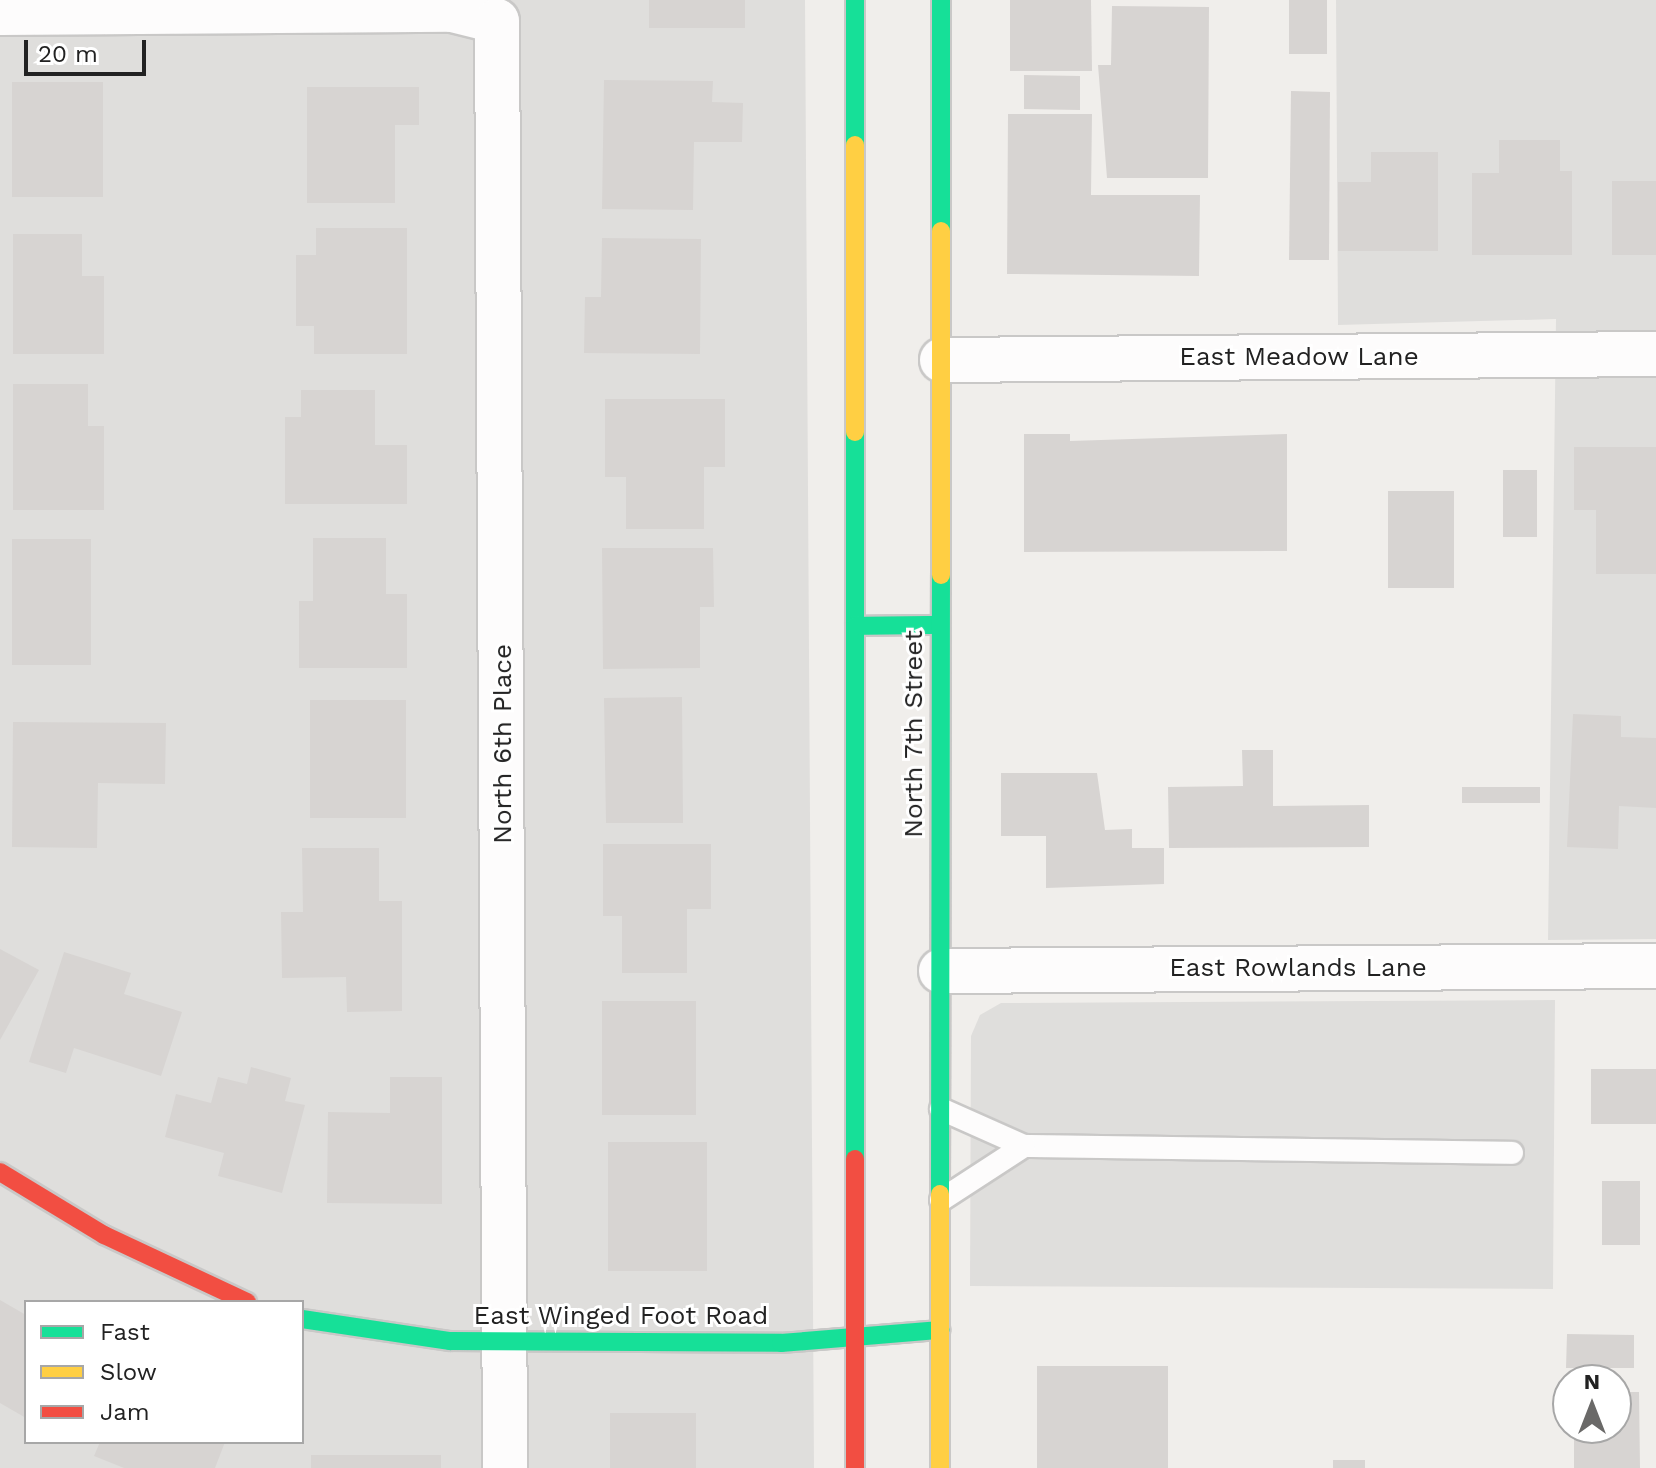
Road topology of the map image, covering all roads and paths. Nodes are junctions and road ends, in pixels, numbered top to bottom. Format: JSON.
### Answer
{"nodes":[{"id":1,"x":855,"y":0,"type":"edge"},
{"id":2,"x":941,"y":0,"type":"edge"},
{"id":3,"x":0,"y":13,"type":"edge"},
{"id":4,"x":1656,"y":354,"type":"edge"},
{"id":5,"x":942,"y":360,"type":"junction"},
{"id":6,"x":939,"y":625,"type":"junction"},
{"id":7,"x":855,"y":626,"type":"junction"},
{"id":8,"x":1656,"y":966,"type":"edge"},
{"id":9,"x":941,"y":971,"type":"junction"},
{"id":10,"x":941,"y":1109,"type":"junction"},
{"id":11,"x":1024,"y":1146,"type":"junction"},
{"id":12,"x":1512,"y":1153,"type":"dead end"},
{"id":13,"x":0,"y":1172,"type":"edge"},
{"id":14,"x":941,"y":1200,"type":"junction"},
{"id":15,"x":243,"y":1300,"type":"edge"},
{"id":16,"x":304,"y":1319,"type":"edge"},
{"id":17,"x":940,"y":1330,"type":"junction"},
{"id":18,"x":853,"y":1337,"type":"junction"},
{"id":19,"x":505,"y":1342,"type":"junction"},
{"id":20,"x":505,"y":1468,"type":"edge"},
{"id":21,"x":855,"y":1468,"type":"edge"},
{"id":22,"x":940,"y":1468,"type":"edge"}],
"edges":[{"from":1,"to":7,"type":"main road"},
{"from":2,"to":5,"type":"main road","name":"North 7th Street"},
{"from":3,"to":19,"type":"street","name":"North 6th Place"},
{"from":4,"to":5,"type":"street","name":"East Meadow Lane"},
{"from":5,"to":6,"type":"main road","name":"North 7th Street"},
{"from":6,"to":7,"type":"main road"},
{"from":6,"to":9,"type":"main road","name":"North 7th Street"},
{"from":7,"to":18,"type":"main road"},
{"from":8,"to":9,"type":"street","name":"East Rowlands Lane"},
{"from":9,"to":10,"type":"main road","name":"North 7th Street"},
{"from":10,"to":11,"type":"lane"},
{"from":10,"to":14,"type":"main road","name":"North 7th Street"},
{"from":11,"to":12,"type":"lane"},
{"from":11,"to":14,"type":"lane"},
{"from":13,"to":15,"type":"main road"},
{"from":14,"to":17,"type":"main road","name":"North 7th Street"},
{"from":16,"to":19,"type":"main road","name":"East Winged Foot Road"},
{"from":17,"to":18,"type":"main road","name":"East Winged Foot Road"},
{"from":17,"to":22,"type":"main road","name":"North 7th Street"},
{"from":18,"to":19,"type":"main road","name":"East Winged Foot Road"},
{"from":18,"to":21,"type":"main road"},
{"from":19,"to":20,"type":"street","name":"North 6th Place"}]}
